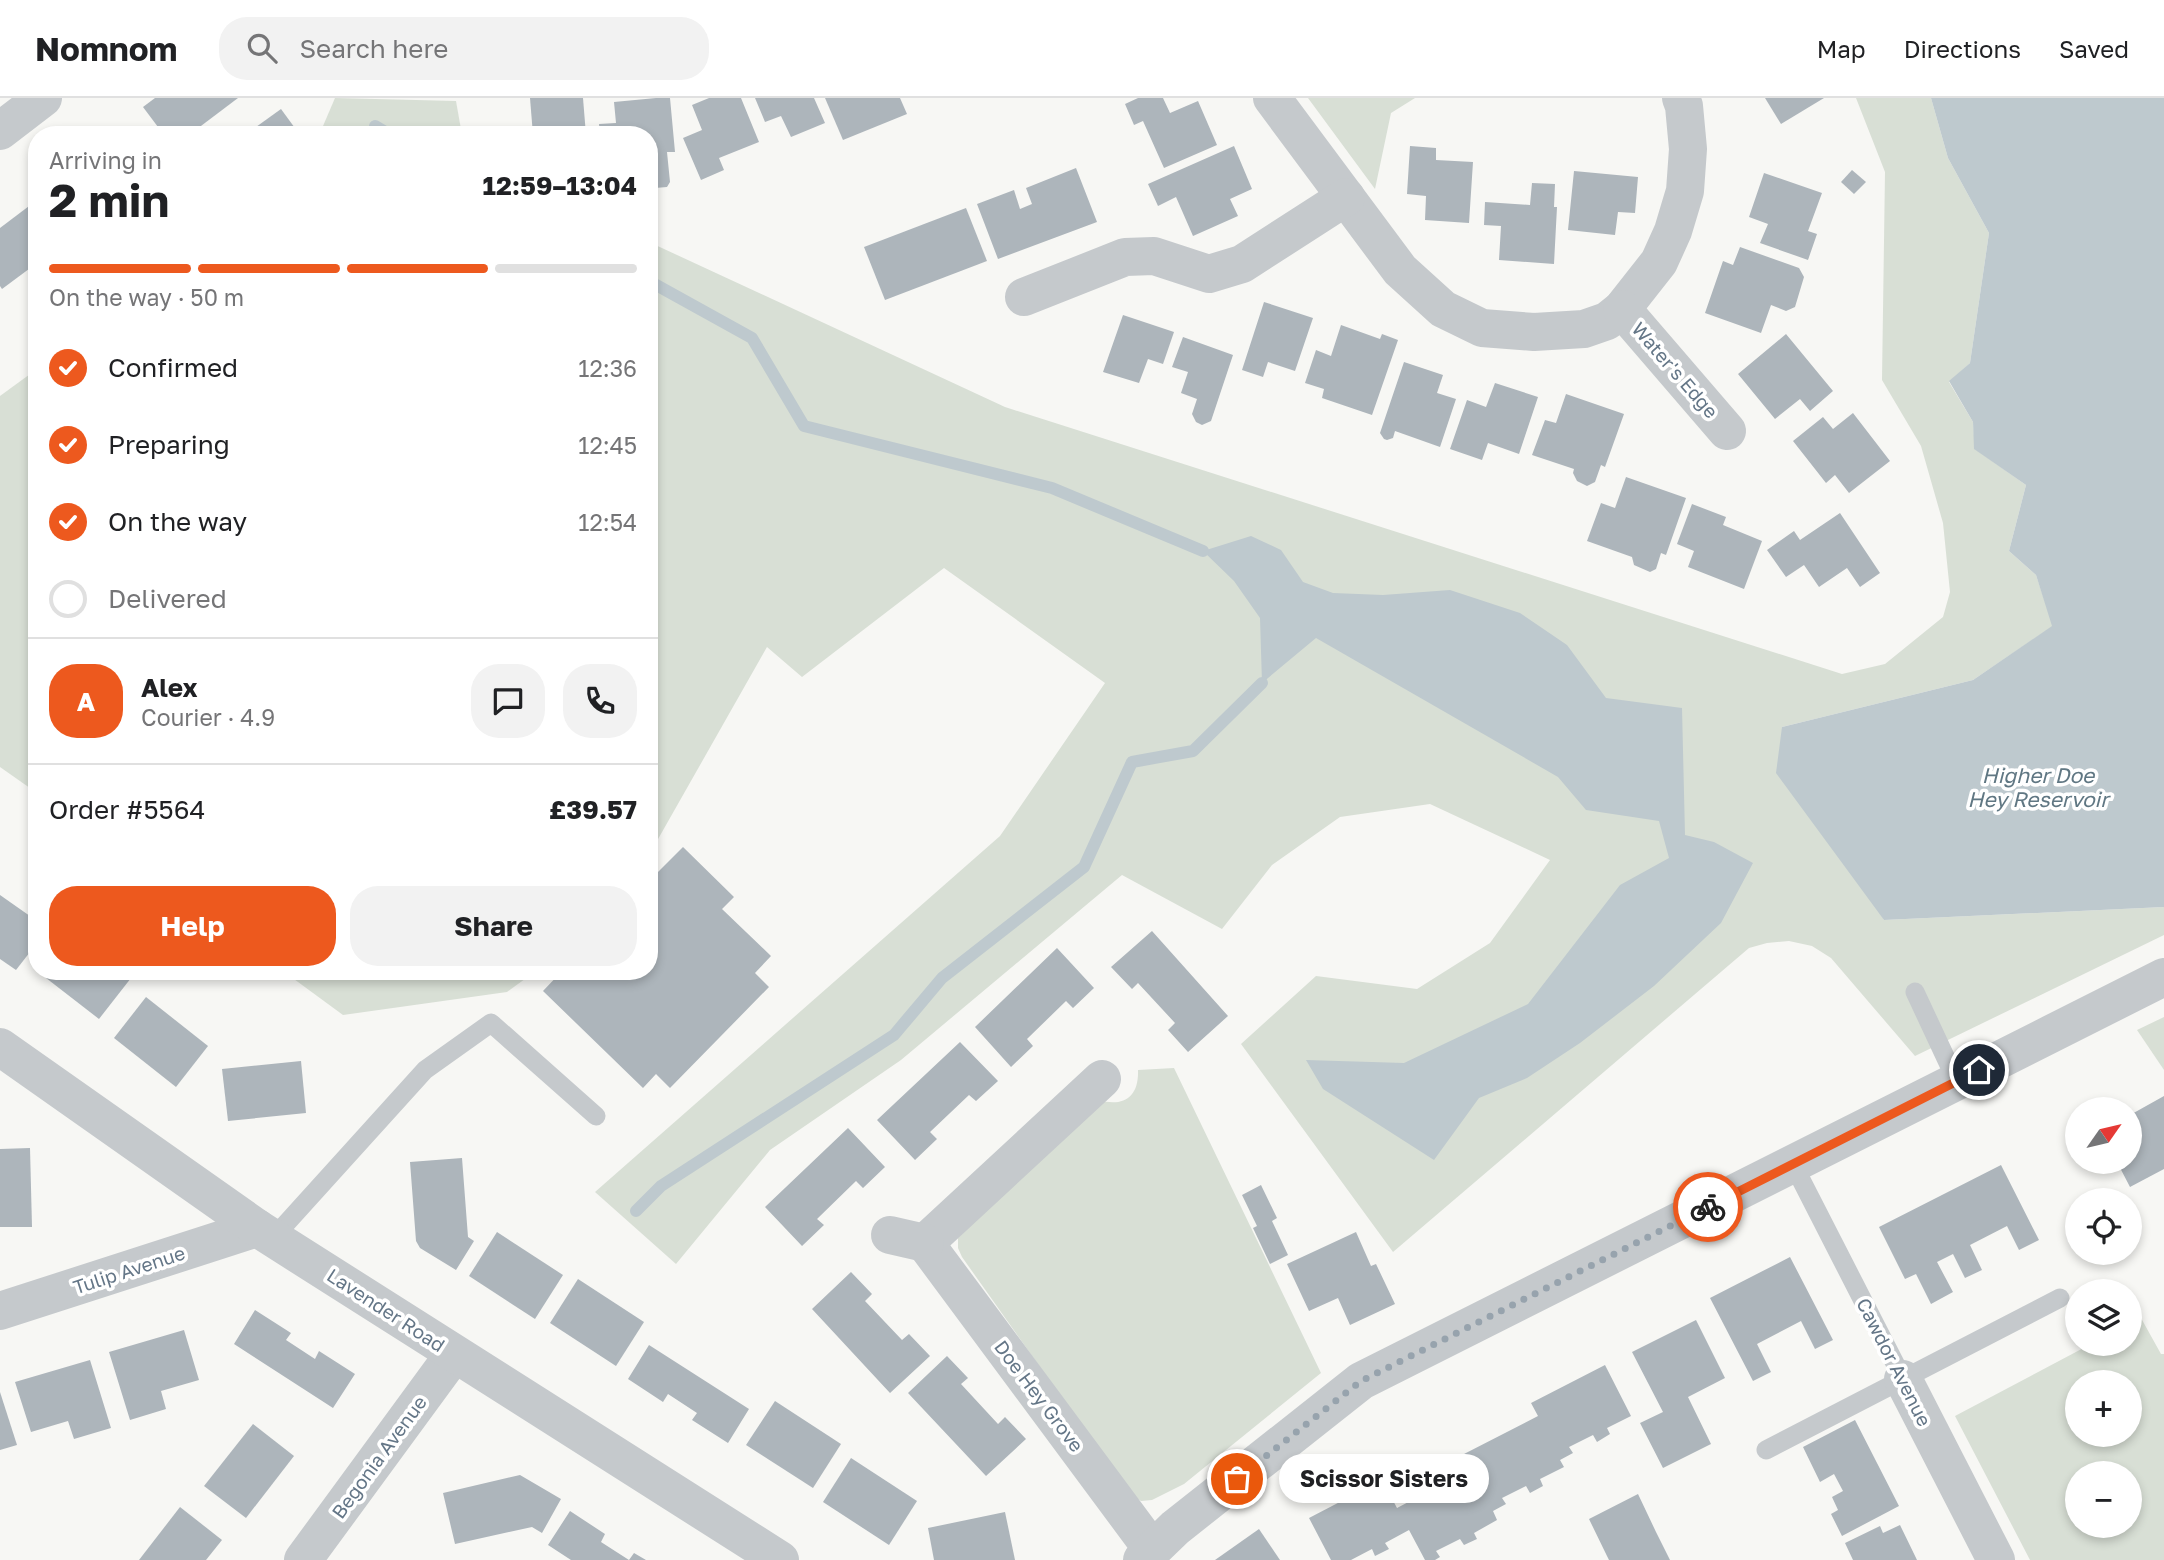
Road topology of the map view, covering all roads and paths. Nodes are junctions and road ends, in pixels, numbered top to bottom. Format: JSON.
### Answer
{"nodes":[{"id":1,"x":43,"y":98,"type":"edge"},
{"id":2,"x":1272,"y":98,"type":"edge"},
{"id":3,"x":1692,"y":102,"type":"edge"},
{"id":4,"x":0,"y":131,"type":"edge"},
{"id":5,"x":1346,"y":197,"type":"junction"},
{"id":6,"x":1024,"y":297,"type":"dead end"},
{"id":7,"x":1622,"y":309,"type":"junction"},
{"id":8,"x":1727,"y":430,"type":"dead end"},
{"id":9,"x":2164,"y":977,"type":"edge"},
{"id":10,"x":1915,"y":992,"type":"dead end"},
{"id":11,"x":0,"y":1047,"type":"edge"},
{"id":12,"x":1102,"y":1079,"type":"dead end"},
{"id":13,"x":1957,"y":1082,"type":"junction"},
{"id":14,"x":596,"y":1116,"type":"dead end"},
{"id":15,"x":1793,"y":1164,"type":"junction"},
{"id":16,"x":265,"y":1233,"type":"junction"},
{"id":17,"x":2060,"y":1298,"type":"dead end"},
{"id":18,"x":0,"y":1311,"type":"edge"},
{"id":19,"x":454,"y":1354,"type":"junction"},
{"id":20,"x":1903,"y":1379,"type":"junction"},
{"id":21,"x":1766,"y":1450,"type":"dead end"},
{"id":22,"x":1147,"y":1555,"type":"edge"},
{"id":23,"x":303,"y":1560,"type":"edge"},
{"id":24,"x":780,"y":1560,"type":"edge"},
{"id":25,"x":1996,"y":1560,"type":"edge"}],
"edges":[{"from":1,"to":4,"type":"street"},
{"from":2,"to":5,"type":"street","name":"Water's Edge"},
{"from":3,"to":7,"type":"street","name":"Water's Edge"},
{"from":5,"to":6,"type":"street"},
{"from":5,"to":7,"type":"street","name":"Water's Edge"},
{"from":7,"to":8,"type":"street","name":"Water's Edge"},
{"from":9,"to":13,"type":"street"},
{"from":10,"to":13,"type":"lane"},
{"from":11,"to":16,"type":"street","name":"Lavender Road"},
{"from":12,"to":22,"type":"street","name":"Doe Hey Grove"},
{"from":13,"to":15,"type":"street"},
{"from":14,"to":16,"type":"lane"},
{"from":15,"to":20,"type":"lane","name":"Cawdor Avenue"},
{"from":15,"to":22,"type":"street"},
{"from":16,"to":18,"type":"street","name":"Tulip Avenue"},
{"from":16,"to":19,"type":"street","name":"Lavender Road"},
{"from":17,"to":20,"type":"lane"},
{"from":19,"to":23,"type":"street","name":"Begonia Avenue"},
{"from":19,"to":24,"type":"street","name":"Lavender Road"},
{"from":20,"to":21,"type":"lane"},
{"from":20,"to":25,"type":"street","name":"Cawdor Avenue"}]}
